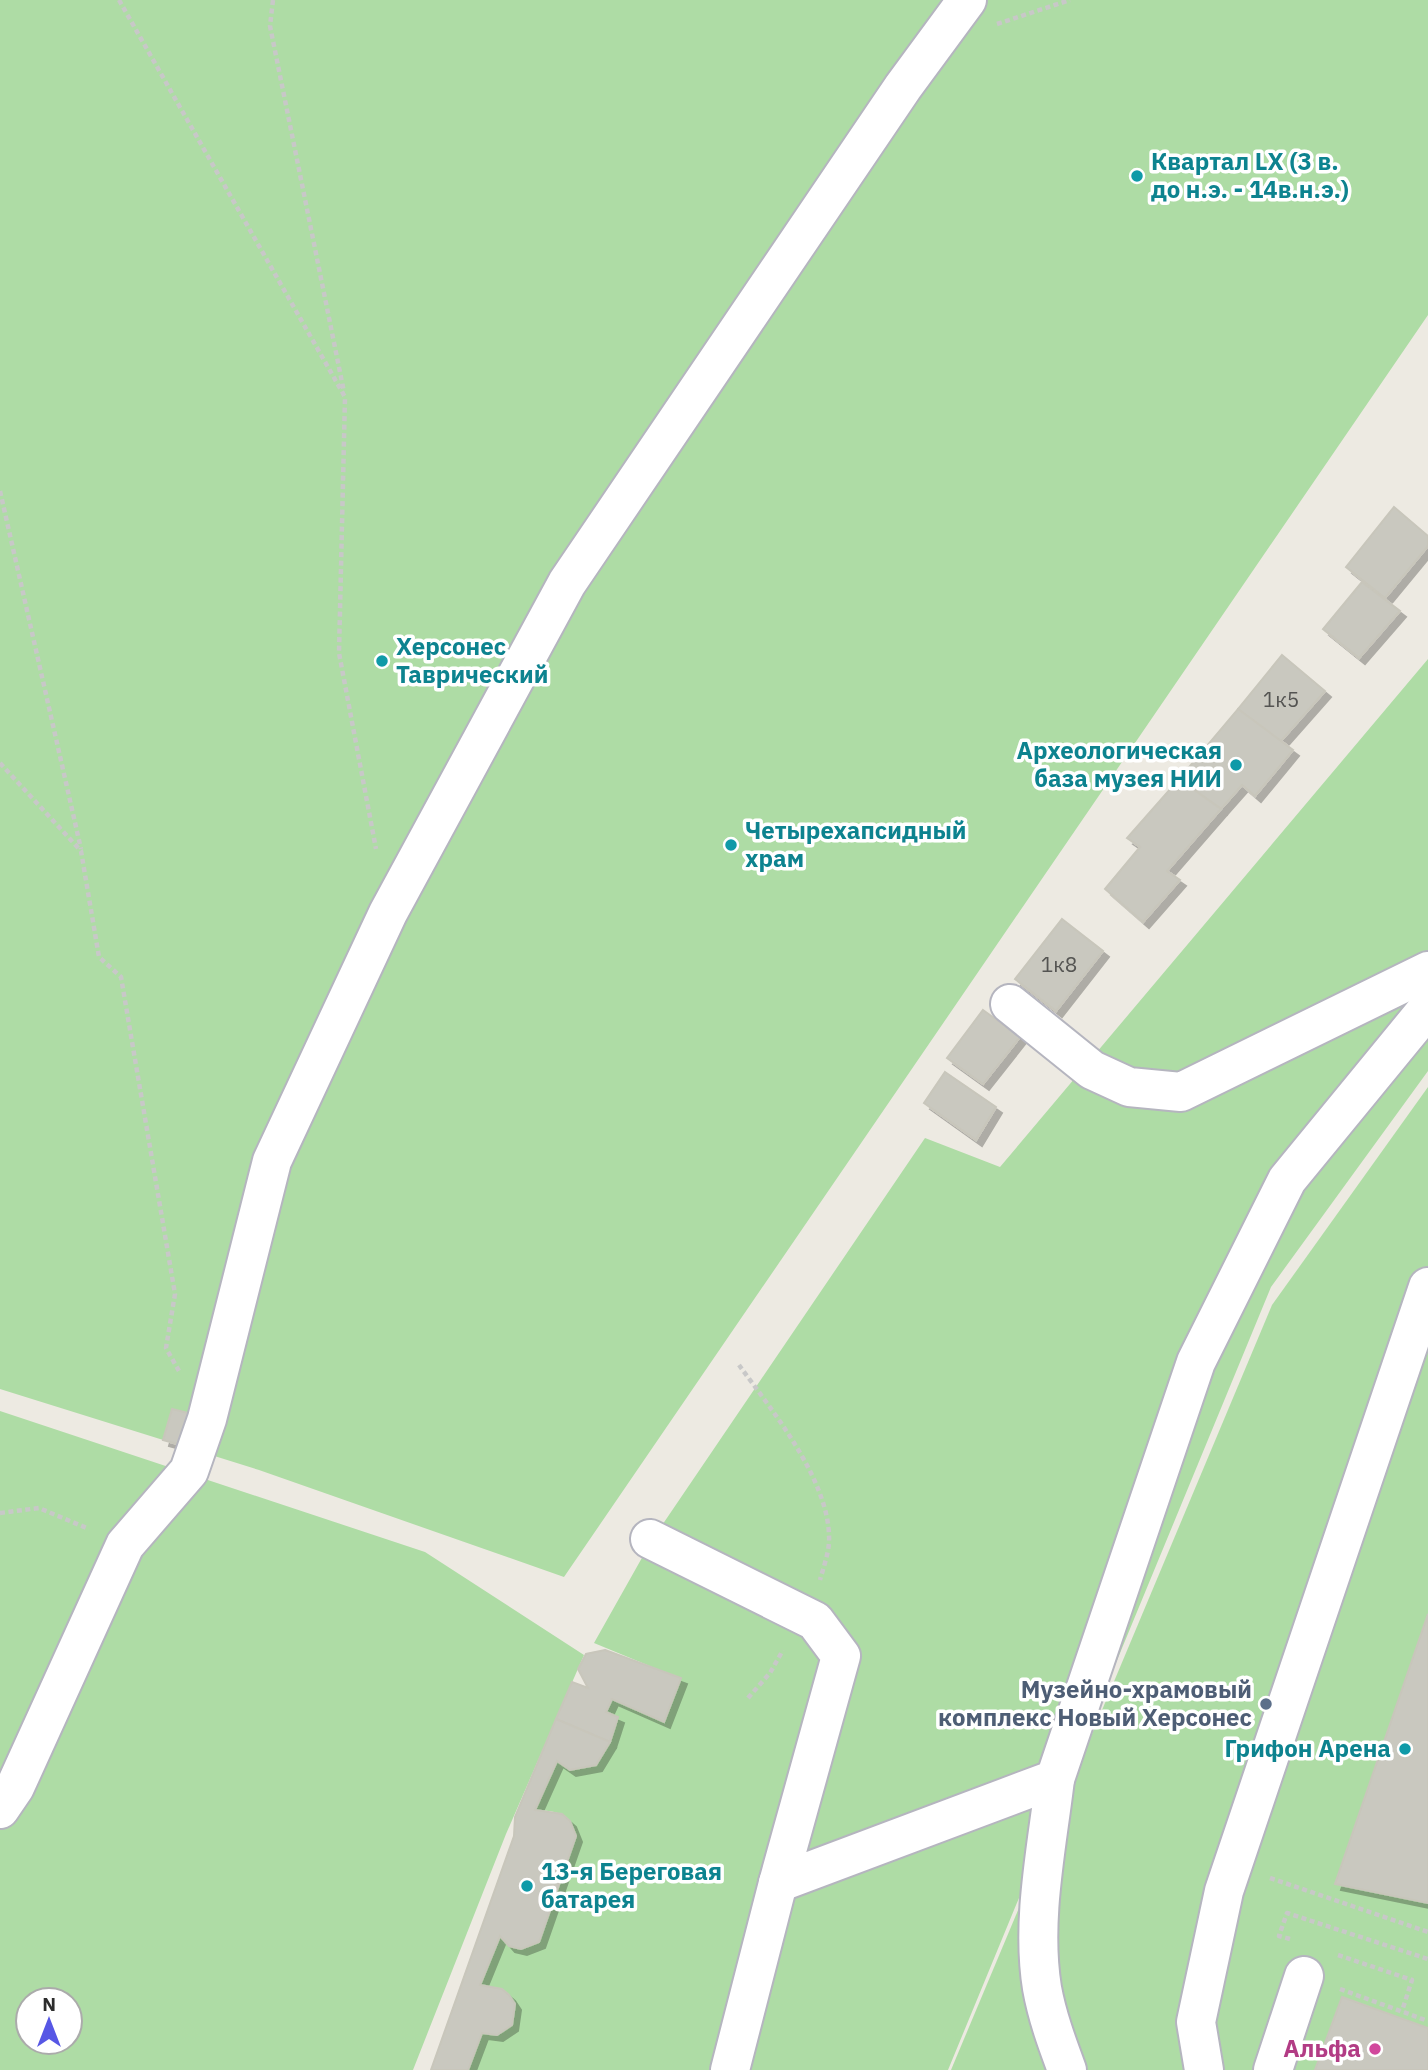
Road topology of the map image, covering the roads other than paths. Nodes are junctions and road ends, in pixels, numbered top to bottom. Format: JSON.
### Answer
{"nodes":[{"id":1,"x":967,"y":0,"type":"edge"},
{"id":2,"x":1428,"y":971,"type":"edge"},
{"id":3,"x":1010,"y":1004,"type":"dead end"},
{"id":4,"x":1428,"y":1008,"type":"edge"},
{"id":5,"x":1428,"y":1287,"type":"edge"},
{"id":6,"x":650,"y":1539,"type":"dead end"},
{"id":7,"x":1055,"y":1779,"type":"junction"},
{"id":8,"x":0,"y":1809,"type":"edge"},
{"id":9,"x":778,"y":1883,"type":"junction"},
{"id":10,"x":1318,"y":1965,"type":"road end"},
{"id":11,"x":730,"y":2070,"type":"edge"},
{"id":12,"x":1067,"y":2070,"type":"edge"},
{"id":13,"x":1204,"y":2070,"type":"edge"},
{"id":14,"x":1273,"y":2070,"type":"edge"}],
"edges":[{"from":1,"to":8,"type":"lane"},
{"from":2,"to":3,"type":"lane"},
{"from":4,"to":7,"type":"lane"},
{"from":5,"to":13,"type":"lane"},
{"from":6,"to":9,"type":"lane"},
{"from":7,"to":9,"type":"lane"},
{"from":7,"to":12,"type":"lane"},
{"from":9,"to":11,"type":"lane"},
{"from":10,"to":14,"type":"lane"}]}
